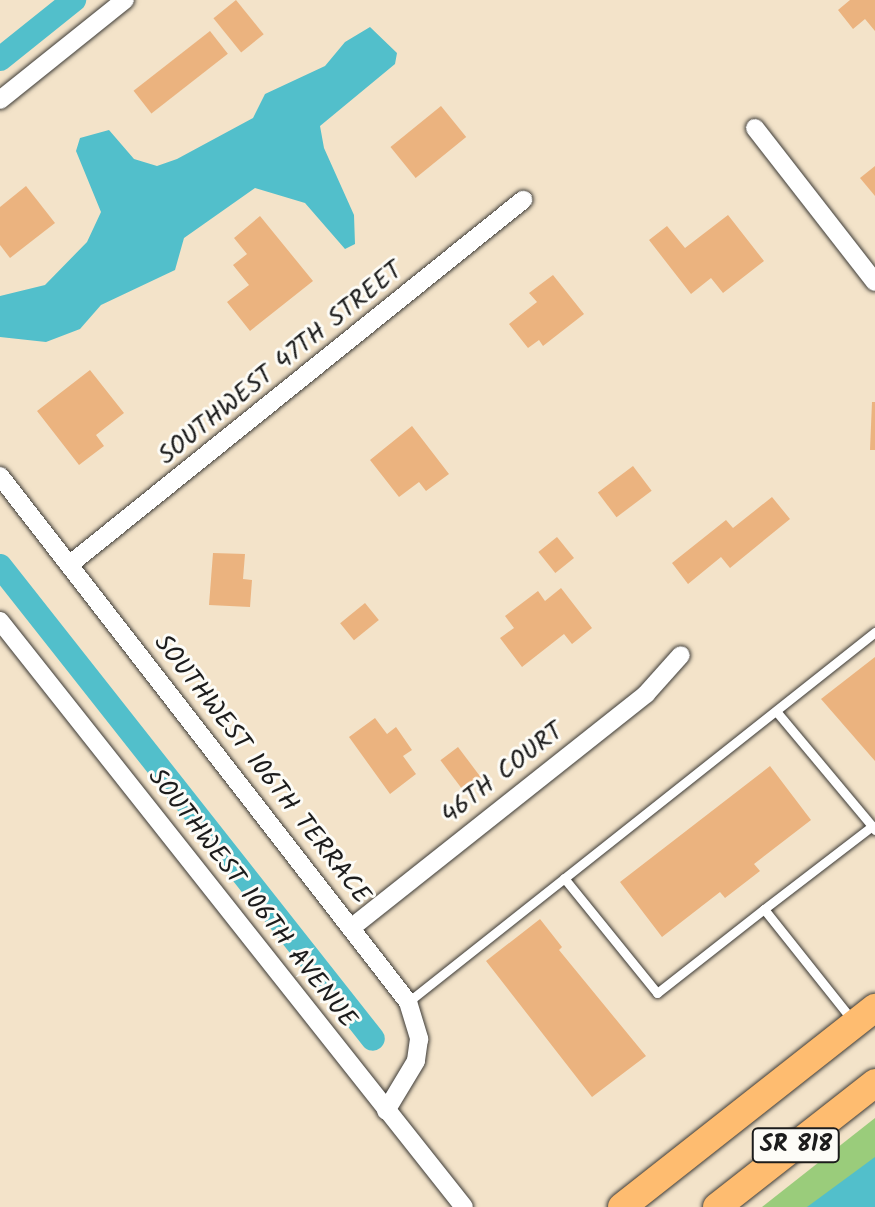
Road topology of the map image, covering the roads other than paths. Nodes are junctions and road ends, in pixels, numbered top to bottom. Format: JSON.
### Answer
{"nodes":[{"id":1,"x":125,"y":0,"type":"edge"},
{"id":2,"x":0,"y":100,"type":"edge"},
{"id":3,"x":755,"y":128,"type":"dead end"},
{"id":4,"x":523,"y":200,"type":"dead end"},
{"id":5,"x":875,"y":282,"type":"edge"},
{"id":6,"x":0,"y":476,"type":"edge"},
{"id":7,"x":69,"y":565,"type":"junction"},
{"id":8,"x":0,"y":621,"type":"edge"},
{"id":9,"x":875,"y":632,"type":"edge"},
{"id":10,"x":681,"y":655,"type":"dead end"},
{"id":11,"x":776,"y":711,"type":"junction"},
{"id":12,"x":873,"y":828,"type":"edge"},
{"id":13,"x":564,"y":878,"type":"junction"},
{"id":14,"x":764,"y":909,"type":"junction"},
{"id":15,"x":351,"y":928,"type":"junction"},
{"id":16,"x":408,"y":1002,"type":"junction"},
{"id":17,"x":865,"y":1016,"type":"edge"},
{"id":18,"x":875,"y":1083,"type":"edge"},
{"id":19,"x":386,"y":1111,"type":"junction"},
{"id":20,"x":464,"y":1207,"type":"edge"},
{"id":21,"x":622,"y":1207,"type":"edge"},
{"id":22,"x":717,"y":1207,"type":"edge"}],
"edges":[{"from":1,"to":2,"type":"street"},
{"from":3,"to":5,"type":"street"},
{"from":4,"to":7,"type":"street","name":"SOUTHWEST 47TH STREET"},
{"from":6,"to":7,"type":"street","name":"SOUTHWEST 106TH TERRACE"},
{"from":7,"to":15,"type":"street","name":"SOUTHWEST 106TH TERRACE"},
{"from":8,"to":19,"type":"street","name":"SOUTHWEST 106TH AVENUE"},
{"from":9,"to":11,"type":"lane"},
{"from":10,"to":15,"type":"street","name":"46TH COURT"},
{"from":11,"to":12,"type":"lane"},
{"from":11,"to":13,"type":"lane"},
{"from":12,"to":14,"type":"lane"},
{"from":13,"to":14,"type":"lane"},
{"from":13,"to":16,"type":"lane"},
{"from":14,"to":17,"type":"lane"},
{"from":15,"to":16,"type":"street","name":"SOUTHWEST 106TH TERRACE"},
{"from":16,"to":19,"type":"street","name":"SOUTHWEST 106TH TERRACE"},
{"from":17,"to":21,"type":"main road","number":"SR 818"},
{"from":18,"to":22,"type":"main road","number":"SR 818"},
{"from":19,"to":20,"type":"street","name":"SOUTHWEST 106TH AVENUE"}]}
